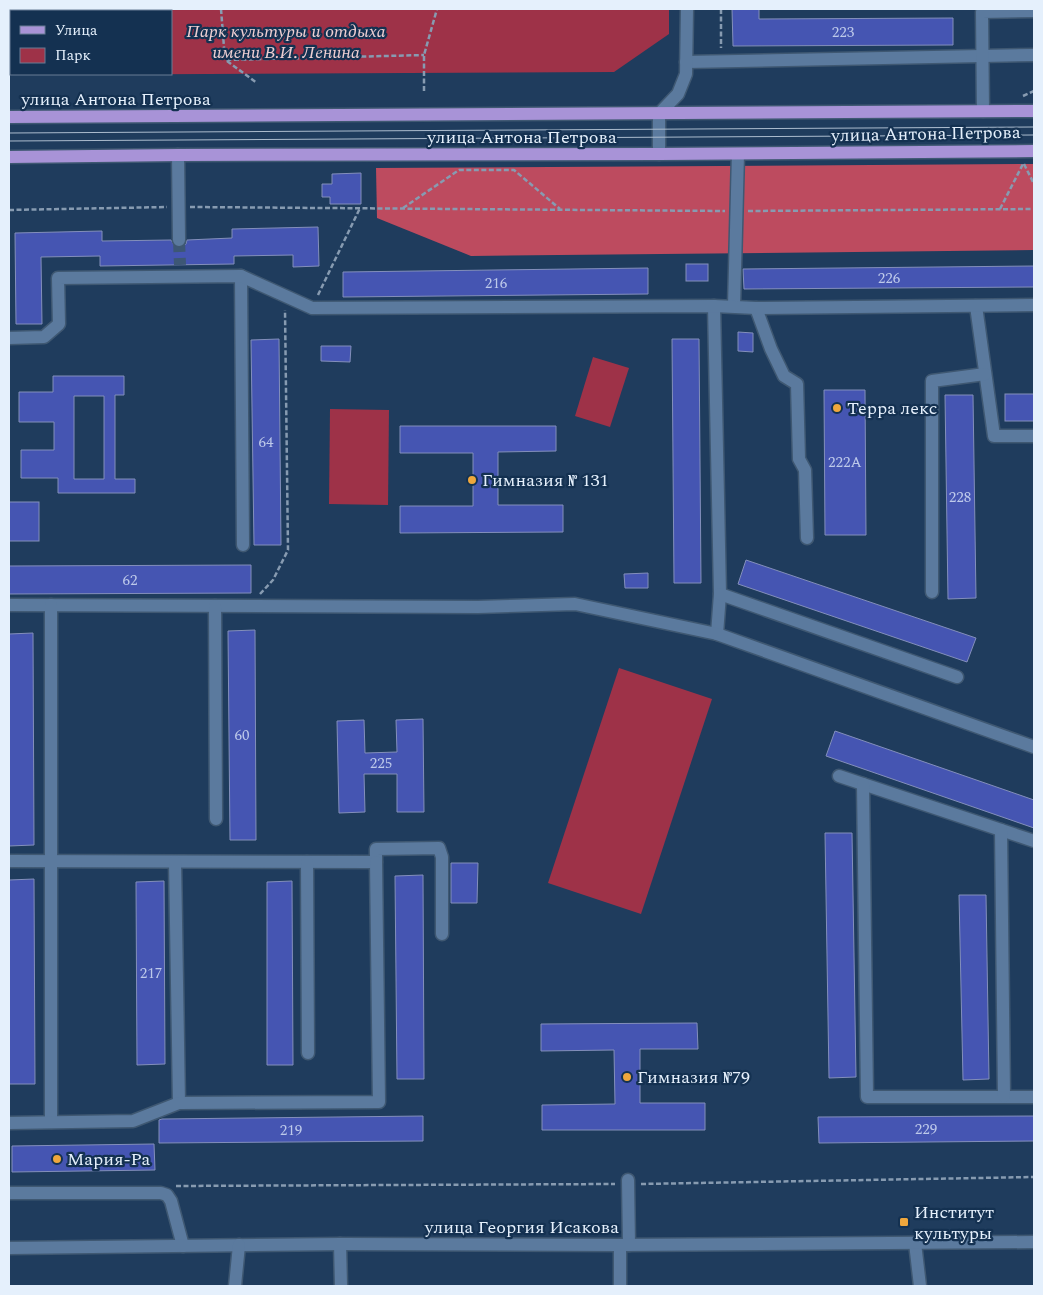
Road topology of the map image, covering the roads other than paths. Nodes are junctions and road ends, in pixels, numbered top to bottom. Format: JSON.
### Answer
{"nodes":[{"id":1,"x":686,"y":9,"type":"edge"},
{"id":2,"x":1034,"y":11,"type":"edge"},
{"id":3,"x":1034,"y":55,"type":"edge"},
{"id":4,"x":983,"y":57,"type":"junction"},
{"id":5,"x":686,"y":62,"type":"junction"},
{"id":6,"x":1034,"y":111,"type":"edge"},
{"id":7,"x":983,"y":112,"type":"junction"},
{"id":8,"x":659,"y":114,"type":"junction"},
{"id":9,"x":9,"y":117,"type":"edge"},
{"id":10,"x":1034,"y":151,"type":"edge"},
{"id":11,"x":178,"y":154,"type":"junction"},
{"id":12,"x":659,"y":154,"type":"junction"},
{"id":13,"x":738,"y":154,"type":"junction"},
{"id":14,"x":9,"y":157,"type":"edge"},
{"id":15,"x":179,"y":240,"type":"tunnel mouth"},
{"id":16,"x":241,"y":276,"type":"junction"},
{"id":17,"x":1034,"y":305,"type":"edge"},
{"id":18,"x":714,"y":306,"type":"junction"},
{"id":19,"x":734,"y":306,"type":"junction"},
{"id":20,"x":976,"y":306,"type":"junction"},
{"id":21,"x":756,"y":308,"type":"junction"},
{"id":22,"x":9,"y":338,"type":"edge"},
{"id":23,"x":984,"y":374,"type":"junction"},
{"id":24,"x":1034,"y":436,"type":"edge"},
{"id":25,"x":807,"y":538,"type":"dead end"},
{"id":26,"x":243,"y":545,"type":"dead end"},
{"id":27,"x":932,"y":592,"type":"dead end"},
{"id":28,"x":720,"y":594,"type":"junction"},
{"id":29,"x":9,"y":605,"type":"edge"},
{"id":30,"x":51,"y":605,"type":"junction"},
{"id":31,"x":215,"y":606,"type":"junction"},
{"id":32,"x":717,"y":634,"type":"junction"},
{"id":33,"x":957,"y":677,"type":"dead end"},
{"id":34,"x":1034,"y":747,"type":"edge"},
{"id":35,"x":839,"y":776,"type":"dead end"},
{"id":36,"x":863,"y":784,"type":"junction"},
{"id":37,"x":216,"y":819,"type":"dead end"},
{"id":38,"x":1001,"y":830,"type":"junction"},
{"id":39,"x":1034,"y":841,"type":"edge"},
{"id":40,"x":9,"y":861,"type":"edge"},
{"id":41,"x":50,"y":861,"type":"junction"},
{"id":42,"x":175,"y":862,"type":"junction"},
{"id":43,"x":307,"y":862,"type":"junction"},
{"id":44,"x":376,"y":862,"type":"junction"},
{"id":45,"x":442,"y":934,"type":"dead end"},
{"id":46,"x":308,"y":1053,"type":"dead end"},
{"id":47,"x":1004,"y":1096,"type":"junction"},
{"id":48,"x":1034,"y":1097,"type":"edge"},
{"id":49,"x":179,"y":1103,"type":"junction"},
{"id":50,"x":51,"y":1122,"type":"junction"},
{"id":51,"x":9,"y":1123,"type":"edge"},
{"id":52,"x":628,"y":1182,"type":"road end"},
{"id":53,"x":9,"y":1193,"type":"edge"},
{"id":54,"x":1034,"y":1242,"type":"edge"},
{"id":55,"x":915,"y":1243,"type":"junction"},
{"id":56,"x":340,"y":1244,"type":"junction"},
{"id":57,"x":624,"y":1245,"type":"junction"},
{"id":58,"x":183,"y":1246,"type":"junction"},
{"id":59,"x":238,"y":1246,"type":"junction"},
{"id":60,"x":9,"y":1248,"type":"edge"},
{"id":61,"x":235,"y":1286,"type":"edge"},
{"id":62,"x":341,"y":1286,"type":"edge"},
{"id":63,"x":620,"y":1286,"type":"edge"},
{"id":64,"x":920,"y":1286,"type":"edge"}],
"edges":[{"from":1,"to":5,"type":"street"},
{"from":2,"to":4,"type":"street"},
{"from":3,"to":4,"type":"street"},
{"from":4,"to":5,"type":"street"},
{"from":4,"to":7,"type":"street"},
{"from":5,"to":8,"type":"street"},
{"from":6,"to":7,"type":"main road","name":"улица Антона Петрова"},
{"from":7,"to":8,"type":"main road","name":"улица Антона Петрова"},
{"from":8,"to":9,"type":"main road","name":"улица Антона Петрова"},
{"from":8,"to":12,"type":"street"},
{"from":10,"to":13,"type":"main road","name":"улица Антона Петрова"},
{"from":11,"to":12,"type":"main road","name":"улица Антона Петрова"},
{"from":11,"to":14,"type":"main road","name":"улица Антона Петрова"},
{"from":11,"to":15,"type":"street"},
{"from":12,"to":13,"type":"main road","name":"улица Антона Петрова"},
{"from":13,"to":19,"type":"street"},
{"from":16,"to":18,"type":"street"},
{"from":16,"to":22,"type":"street"},
{"from":16,"to":26,"type":"street"},
{"from":17,"to":20,"type":"street"},
{"from":18,"to":19,"type":"street"},
{"from":18,"to":28,"type":"street"},
{"from":19,"to":21,"type":"street"},
{"from":20,"to":21,"type":"street"},
{"from":20,"to":23,"type":"street"},
{"from":21,"to":25,"type":"street"},
{"from":23,"to":24,"type":"street"},
{"from":23,"to":27,"type":"street"},
{"from":28,"to":32,"type":"street"},
{"from":28,"to":33,"type":"street"},
{"from":29,"to":30,"type":"street"},
{"from":30,"to":31,"type":"street"},
{"from":30,"to":41,"type":"street"},
{"from":31,"to":32,"type":"street"},
{"from":31,"to":37,"type":"street"},
{"from":32,"to":34,"type":"street"},
{"from":35,"to":36,"type":"street"},
{"from":36,"to":38,"type":"street"},
{"from":36,"to":47,"type":"street"},
{"from":38,"to":39,"type":"street"},
{"from":38,"to":47,"type":"street"},
{"from":40,"to":41,"type":"street"},
{"from":41,"to":42,"type":"street"},
{"from":41,"to":50,"type":"street"},
{"from":42,"to":43,"type":"street"},
{"from":42,"to":49,"type":"street"},
{"from":43,"to":44,"type":"street"},
{"from":43,"to":46,"type":"street"},
{"from":44,"to":45,"type":"street"},
{"from":44,"to":49,"type":"street"},
{"from":47,"to":48,"type":"street"},
{"from":49,"to":50,"type":"street"},
{"from":50,"to":51,"type":"street"},
{"from":52,"to":57,"type":"street"},
{"from":53,"to":58,"type":"street"},
{"from":54,"to":55,"type":"street","name":"улица Георгия Исакова"},
{"from":55,"to":57,"type":"street","name":"улица Георгия Исакова"},
{"from":55,"to":64,"type":"street"},
{"from":56,"to":57,"type":"street","name":"улица Георгия Исакова"},
{"from":56,"to":59,"type":"street","name":"улица Георгия Исакова"},
{"from":56,"to":62,"type":"street"},
{"from":57,"to":63,"type":"street"},
{"from":58,"to":59,"type":"street","name":"улица Георгия Исакова"},
{"from":58,"to":60,"type":"street","name":"улица Георгия Исакова"},
{"from":59,"to":61,"type":"street"}]}
